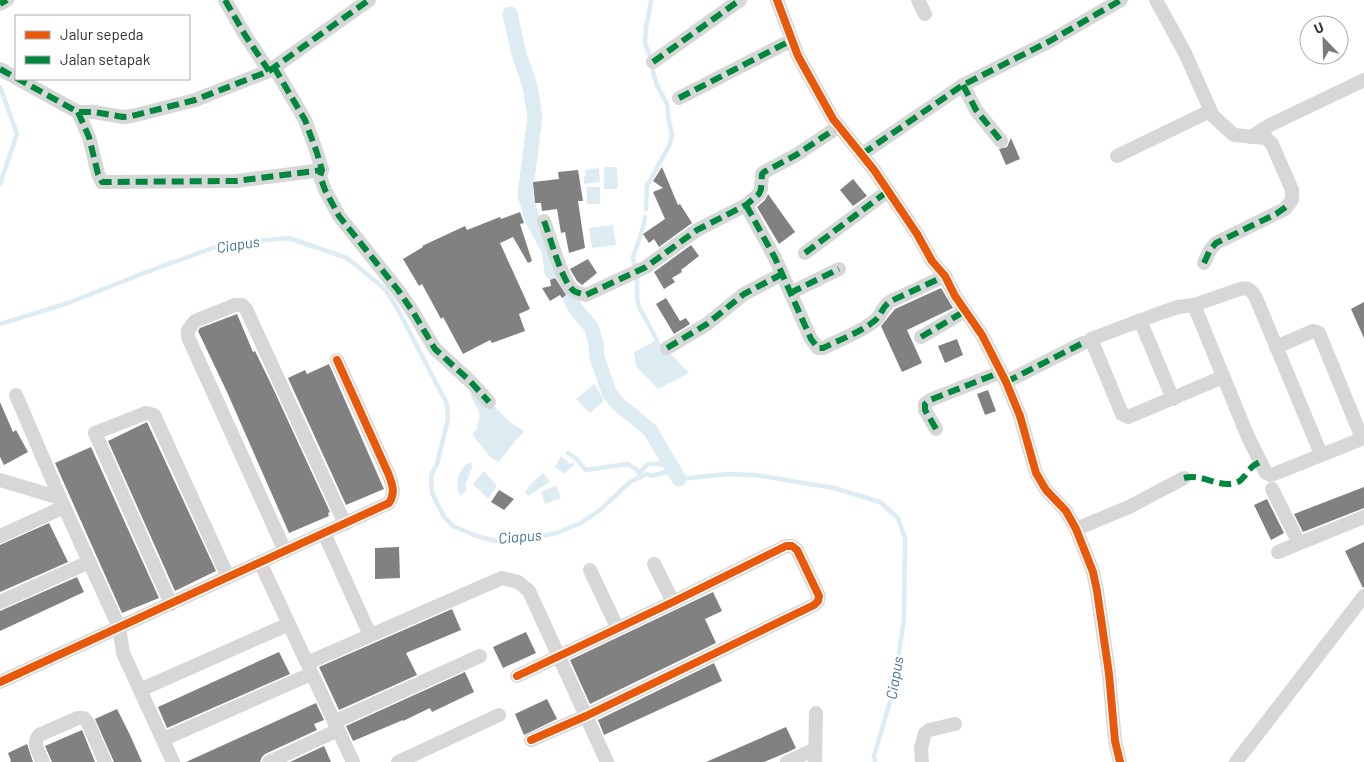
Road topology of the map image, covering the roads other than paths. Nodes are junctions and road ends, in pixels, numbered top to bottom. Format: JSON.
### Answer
{"nodes":[{"id":1,"x":7,"y":0,"type":"edge"},
{"id":2,"x":225,"y":0,"type":"edge"},
{"id":3,"x":369,"y":0,"type":"edge"},
{"id":4,"x":740,"y":0,"type":"edge"},
{"id":5,"x":777,"y":0,"type":"edge"},
{"id":6,"x":918,"y":0,"type":"edge"},
{"id":7,"x":1121,"y":0,"type":"edge"},
{"id":8,"x":1156,"y":0,"type":"edge"},
{"id":9,"x":0,"y":4,"type":"edge"},
{"id":10,"x":925,"y":14,"type":"dead end"},
{"id":11,"x":792,"y":40,"type":"junction"},
{"id":12,"x":653,"y":62,"type":"dead end"},
{"id":13,"x":272,"y":69,"type":"junction"},
{"id":14,"x":0,"y":70,"type":"edge"},
{"id":15,"x":15,"y":78,"type":"edge"},
{"id":16,"x":19,"y":80,"type":"edge"},
{"id":17,"x":1364,"y":80,"type":"edge"},
{"id":18,"x":963,"y":85,"type":"junction"},
{"id":19,"x":679,"y":98,"type":"dead end"},
{"id":20,"x":1210,"y":111,"type":"junction"},
{"id":21,"x":78,"y":112,"type":"junction"},
{"id":22,"x":838,"y":127,"type":"junction"},
{"id":23,"x":1251,"y":137,"type":"junction"},
{"id":24,"x":1001,"y":141,"type":"dead end"},
{"id":25,"x":862,"y":154,"type":"junction"},
{"id":26,"x":1117,"y":156,"type":"dead end"},
{"id":27,"x":322,"y":170,"type":"junction"},
{"id":28,"x":888,"y":191,"type":"junction"},
{"id":29,"x":746,"y":206,"type":"junction"},
{"id":30,"x":544,"y":221,"type":"dead end"},
{"id":31,"x":805,"y":253,"type":"dead end"},
{"id":32,"x":1204,"y":263,"type":"dead end"},
{"id":33,"x":839,"y":268,"type":"dead end"},
{"id":34,"x":782,"y":274,"type":"junction"},
{"id":35,"x":945,"y":276,"type":"junction"},
{"id":36,"x":790,"y":293,"type":"junction"},
{"id":37,"x":1194,"y":305,"type":"junction"},
{"id":38,"x":965,"y":311,"type":"junction"},
{"id":39,"x":1140,"y":320,"type":"junction"},
{"id":40,"x":921,"y":336,"type":"dead end"},
{"id":41,"x":1083,"y":343,"type":"dead end"},
{"id":42,"x":1276,"y":347,"type":"junction"},
{"id":43,"x":667,"y":348,"type":"dead end"},
{"id":44,"x":337,"y":360,"type":"dead end"},
{"id":45,"x":1003,"y":377,"type":"junction"},
{"id":46,"x":1223,"y":377,"type":"junction"},
{"id":47,"x":16,"y":395,"type":"dead end"},
{"id":48,"x":1173,"y":398,"type":"junction"},
{"id":49,"x":489,"y":402,"type":"dead end"},
{"id":50,"x":936,"y":430,"type":"dead end"},
{"id":51,"x":1363,"y":438,"type":"edge"},
{"id":52,"x":1321,"y":454,"type":"junction"},
{"id":53,"x":1184,"y":478,"type":"dead end"},
{"id":54,"x":0,"y":480,"type":"edge"},
{"id":55,"x":1272,"y":489,"type":"dead end"},
{"id":56,"x":62,"y":502,"type":"junction"},
{"id":57,"x":1364,"y":517,"type":"edge"},
{"id":58,"x":345,"y":524,"type":"junction"},
{"id":59,"x":1076,"y":530,"type":"junction"},
{"id":60,"x":324,"y":533,"type":"junction"},
{"id":61,"x":0,"y":536,"type":"edge"},
{"id":62,"x":1299,"y":543,"type":"junction"},
{"id":63,"x":285,"y":551,"type":"junction"},
{"id":64,"x":1278,"y":552,"type":"dead end"},
{"id":65,"x":89,"y":562,"type":"junction"},
{"id":66,"x":260,"y":562,"type":"junction"},
{"id":67,"x":654,"y":564,"type":"dead end"},
{"id":68,"x":590,"y":570,"type":"dead end"},
{"id":69,"x":228,"y":577,"type":"junction"},
{"id":70,"x":1364,"y":596,"type":"edge"},
{"id":71,"x":0,"y":602,"type":"edge"},
{"id":72,"x":672,"y":602,"type":"junction"},
{"id":73,"x":171,"y":604,"type":"junction"},
{"id":74,"x":289,"y":624,"type":"junction"},
{"id":75,"x":119,"y":627,"type":"junction"},
{"id":76,"x":617,"y":628,"type":"junction"},
{"id":77,"x":370,"y":635,"type":"junction"},
{"id":78,"x":558,"y":655,"type":"junction"},
{"id":79,"x":480,"y":656,"type":"dead end"},
{"id":80,"x":309,"y":668,"type":"junction"},
{"id":81,"x":517,"y":676,"type":"dead end"},
{"id":82,"x":0,"y":682,"type":"edge"},
{"id":83,"x":140,"y":690,"type":"junction"},
{"id":84,"x":816,"y":713,"type":"dead end"},
{"id":85,"x":499,"y":715,"type":"dead end"},
{"id":86,"x":586,"y":716,"type":"junction"},
{"id":87,"x":955,"y":724,"type":"dead end"},
{"id":88,"x":336,"y":726,"type":"junction"},
{"id":89,"x":164,"y":740,"type":"junction"},
{"id":90,"x":530,"y":740,"type":"dead end"},
{"id":91,"x":815,"y":755,"type":"edge"},
{"id":92,"x":43,"y":762,"type":"edge"},
{"id":93,"x":105,"y":762,"type":"edge"},
{"id":94,"x":173,"y":762,"type":"edge"},
{"id":95,"x":269,"y":762,"type":"edge"},
{"id":96,"x":353,"y":762,"type":"edge"},
{"id":97,"x":398,"y":762,"type":"edge"},
{"id":98,"x":607,"y":762,"type":"edge"},
{"id":99,"x":786,"y":762,"type":"edge"},
{"id":100,"x":922,"y":762,"type":"edge"},
{"id":101,"x":1120,"y":762,"type":"edge"},
{"id":102,"x":1236,"y":762,"type":"edge"}],
"edges":[{"from":1,"to":9,"type":"street"},
{"from":2,"to":13,"type":"street"},
{"from":3,"to":13,"type":"street"},
{"from":4,"to":12,"type":"street"},
{"from":5,"to":11,"type":"street"},
{"from":6,"to":10,"type":"street"},
{"from":7,"to":18,"type":"street"},
{"from":8,"to":20,"type":"street"},
{"from":11,"to":19,"type":"street"},
{"from":11,"to":22,"type":"street"},
{"from":13,"to":21,"type":"street"},
{"from":13,"to":27,"type":"street"},
{"from":14,"to":15,"type":"street"},
{"from":16,"to":21,"type":"street"},
{"from":17,"to":23,"type":"street"},
{"from":18,"to":24,"type":"street"},
{"from":18,"to":25,"type":"street"},
{"from":20,"to":23,"type":"street"},
{"from":20,"to":26,"type":"street"},
{"from":21,"to":27,"type":"street"},
{"from":22,"to":25,"type":"street"},
{"from":22,"to":29,"type":"street"},
{"from":23,"to":32,"type":"street"},
{"from":25,"to":28,"type":"street"},
{"from":27,"to":49,"type":"street"},
{"from":28,"to":31,"type":"street"},
{"from":28,"to":35,"type":"street"},
{"from":29,"to":30,"type":"street"},
{"from":29,"to":34,"type":"street"},
{"from":33,"to":36,"type":"street"},
{"from":34,"to":36,"type":"street"},
{"from":34,"to":43,"type":"street"},
{"from":35,"to":36,"type":"street"},
{"from":35,"to":38,"type":"street"},
{"from":37,"to":39,"type":"street"},
{"from":37,"to":42,"type":"street"},
{"from":37,"to":46,"type":"street"},
{"from":38,"to":40,"type":"street"},
{"from":38,"to":45,"type":"street"},
{"from":39,"to":48,"type":"street"},
{"from":39,"to":48,"type":"street"},
{"from":41,"to":45,"type":"street"},
{"from":42,"to":51,"type":"street"},
{"from":42,"to":52,"type":"street"},
{"from":44,"to":58,"type":"street"},
{"from":45,"to":50,"type":"street"},
{"from":45,"to":59,"type":"street"},
{"from":46,"to":48,"type":"street"},
{"from":46,"to":52,"type":"street"},
{"from":47,"to":56,"type":"street"},
{"from":51,"to":52,"type":"street"},
{"from":53,"to":59,"type":"street"},
{"from":54,"to":56,"type":"street"},
{"from":55,"to":62,"type":"street"},
{"from":56,"to":61,"type":"street"},
{"from":56,"to":65,"type":"street"},
{"from":57,"to":62,"type":"street"},
{"from":58,"to":60,"type":"street"},
{"from":58,"to":63,"type":"street"},
{"from":59,"to":101,"type":"street"},
{"from":60,"to":63,"type":"street"},
{"from":60,"to":77,"type":"street"},
{"from":62,"to":64,"type":"street"},
{"from":63,"to":66,"type":"street"},
{"from":65,"to":71,"type":"street"},
{"from":65,"to":75,"type":"street"},
{"from":66,"to":69,"type":"street"},
{"from":66,"to":74,"type":"street"},
{"from":67,"to":72,"type":"street"},
{"from":68,"to":76,"type":"street"},
{"from":69,"to":73,"type":"street"},
{"from":69,"to":73,"type":"street"},
{"from":70,"to":102,"type":"street"},
{"from":72,"to":76,"type":"street"},
{"from":72,"to":86,"type":"street"},
{"from":73,"to":75,"type":"street"},
{"from":74,"to":80,"type":"street"},
{"from":74,"to":83,"type":"street"},
{"from":75,"to":82,"type":"street"},
{"from":75,"to":83,"type":"street"},
{"from":76,"to":78,"type":"street"},
{"from":77,"to":78,"type":"street"},
{"from":77,"to":80,"type":"street"},
{"from":78,"to":81,"type":"street"},
{"from":78,"to":86,"type":"street"},
{"from":79,"to":88,"type":"street"},
{"from":80,"to":88,"type":"street"},
{"from":80,"to":89,"type":"street"},
{"from":83,"to":89,"type":"street"},
{"from":84,"to":91,"type":"street"},
{"from":85,"to":97,"type":"street"},
{"from":86,"to":90,"type":"street"},
{"from":86,"to":98,"type":"street"},
{"from":87,"to":100,"type":"street"},
{"from":88,"to":95,"type":"street"},
{"from":88,"to":96,"type":"street"},
{"from":89,"to":94,"type":"street"},
{"from":91,"to":99,"type":"street"},
{"from":92,"to":93,"type":"street"}]}
